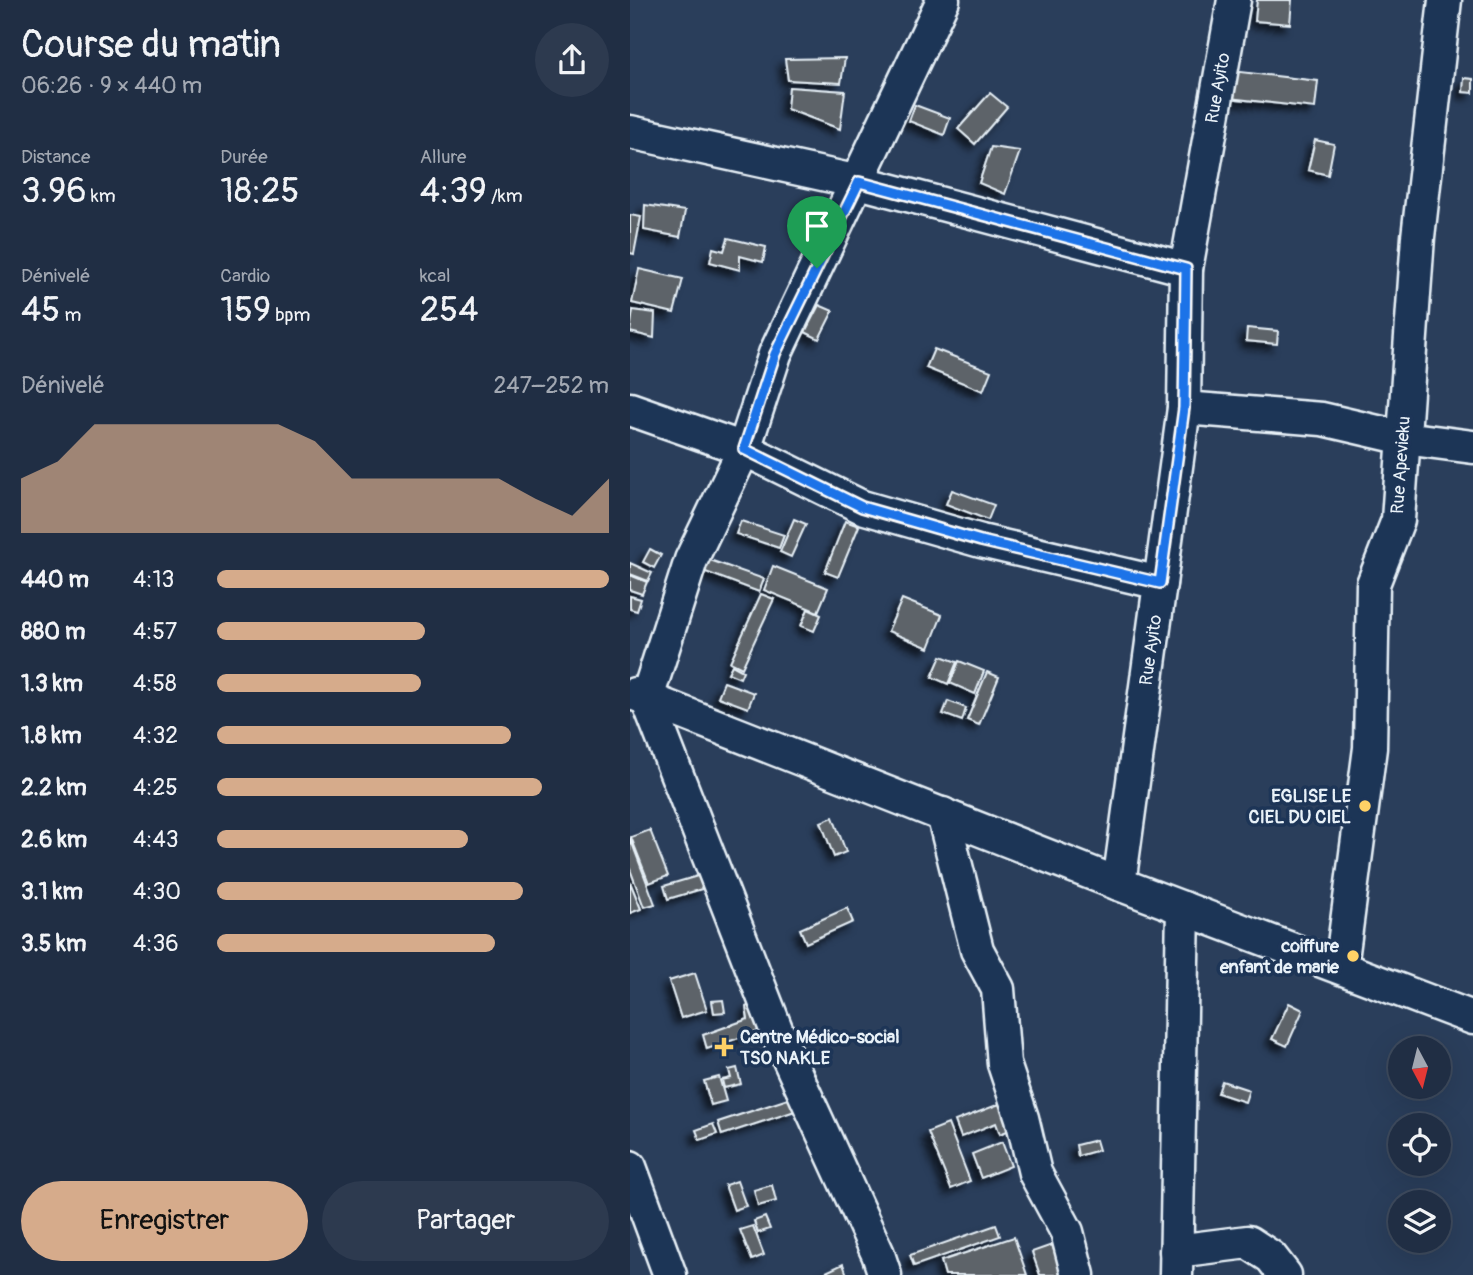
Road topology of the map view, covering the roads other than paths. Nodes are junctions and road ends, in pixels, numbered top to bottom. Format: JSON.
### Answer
{"nodes":[{"id":1,"x":943,"y":0,"type":"edge"},
{"id":2,"x":1234,"y":0,"type":"edge"},
{"id":3,"x":1445,"y":0,"type":"edge"},
{"id":4,"x":630,"y":132,"type":"edge"},
{"id":5,"x":859,"y":182,"type":"junction"},
{"id":6,"x":1186,"y":269,"type":"junction"},
{"id":7,"x":1184,"y":408,"type":"junction"},
{"id":8,"x":630,"y":409,"type":"edge"},
{"id":9,"x":1404,"y":438,"type":"junction"},
{"id":10,"x":1473,"y":447,"type":"edge"},
{"id":11,"x":744,"y":449,"type":"junction"},
{"id":12,"x":1160,"y":583,"type":"junction"},
{"id":13,"x":638,"y":695,"type":"edge"},
{"id":14,"x":943,"y":814,"type":"junction"},
{"id":15,"x":1119,"y":884,"type":"junction"},
{"id":16,"x":1184,"y":908,"type":"junction"},
{"id":17,"x":1341,"y":967,"type":"junction"},
{"id":18,"x":1473,"y":1018,"type":"edge"},
{"id":19,"x":630,"y":1167,"type":"edge"},
{"id":20,"x":1176,"y":1263,"type":"edge"},
{"id":21,"x":670,"y":1275,"type":"edge"},
{"id":22,"x":885,"y":1275,"type":"edge"},
{"id":23,"x":1078,"y":1275,"type":"edge"},
{"id":24,"x":1285,"y":1275,"type":"edge"}],
"edges":[{"from":1,"to":5,"type":"street"},
{"from":2,"to":6,"type":"street","name":"Rue Ayito"},
{"from":3,"to":9,"type":"street","name":"Rue Apevieku"},
{"from":4,"to":5,"type":"street"},
{"from":5,"to":6,"type":"street"},
{"from":5,"to":11,"type":"street"},
{"from":6,"to":7,"type":"street","name":"Rue Ayito"},
{"from":7,"to":9,"type":"street"},
{"from":7,"to":12,"type":"street","name":"Rue Ayito"},
{"from":8,"to":11,"type":"street"},
{"from":9,"to":10,"type":"street"},
{"from":9,"to":17,"type":"street","name":"Rue Apevieku"},
{"from":11,"to":12,"type":"street"},
{"from":11,"to":13,"type":"street"},
{"from":12,"to":15,"type":"street","name":"Rue Ayito"},
{"from":13,"to":14,"type":"street"},
{"from":13,"to":22,"type":"street"},
{"from":14,"to":15,"type":"street"},
{"from":14,"to":23,"type":"street"},
{"from":15,"to":16,"type":"street"},
{"from":16,"to":17,"type":"street"},
{"from":16,"to":20,"type":"street"},
{"from":17,"to":18,"type":"street"},
{"from":19,"to":21,"type":"street"},
{"from":20,"to":24,"type":"street"}]}
